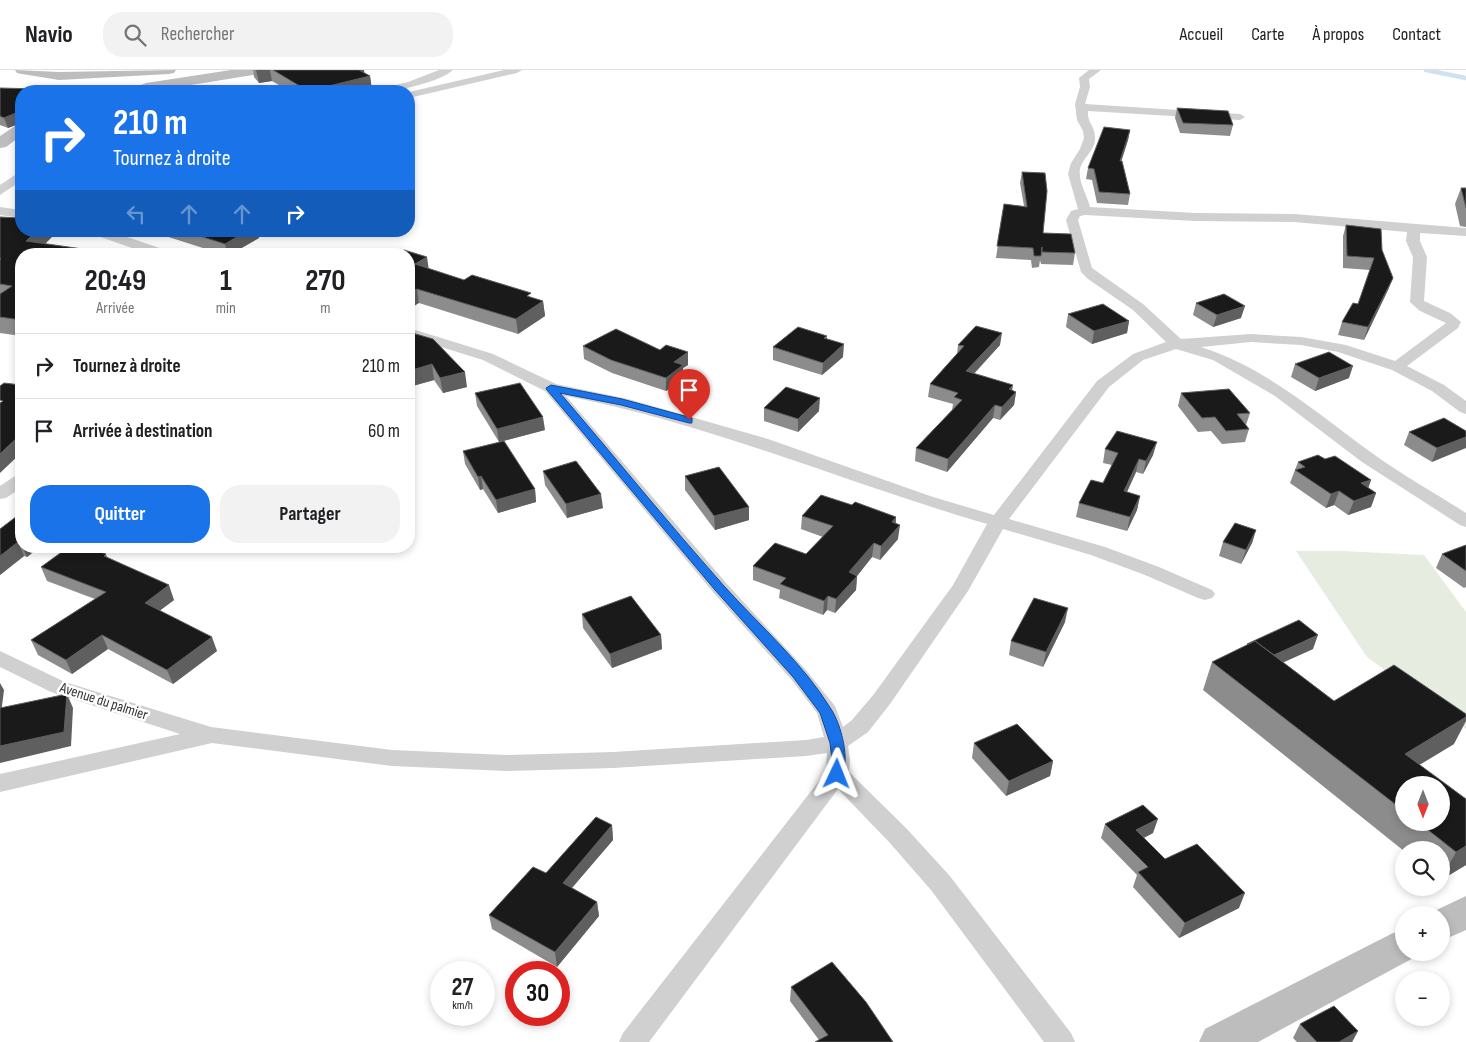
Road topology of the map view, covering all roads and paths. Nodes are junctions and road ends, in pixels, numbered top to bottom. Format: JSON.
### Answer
{"nodes":[{"id":1,"x":22,"y":70,"type":"edge"},
{"id":2,"x":168,"y":70,"type":"edge"},
{"id":3,"x":258,"y":70,"type":"edge"},
{"id":4,"x":448,"y":70,"type":"edge"},
{"id":5,"x":518,"y":70,"type":"edge"},
{"id":6,"x":1096,"y":70,"type":"edge"},
{"id":7,"x":165,"y":85,"type":"edge"},
{"id":8,"x":408,"y":85,"type":"edge"},
{"id":9,"x":415,"y":94,"type":"edge"},
{"id":10,"x":1081,"y":107,"type":"junction"},
{"id":11,"x":1240,"y":117,"type":"dead end"},
{"id":12,"x":15,"y":133,"type":"edge"},
{"id":13,"x":0,"y":143,"type":"edge"},
{"id":14,"x":15,"y":180,"type":"edge"},
{"id":15,"x":0,"y":192,"type":"edge"},
{"id":16,"x":0,"y":211,"type":"edge"},
{"id":17,"x":1084,"y":211,"type":"junction"},
{"id":18,"x":15,"y":213,"type":"edge"},
{"id":19,"x":1466,"y":232,"type":"edge"},
{"id":20,"x":1414,"y":235,"type":"junction"},
{"id":21,"x":114,"y":237,"type":"edge"},
{"id":22,"x":146,"y":248,"type":"edge"},
{"id":23,"x":415,"y":334,"type":"edge"},
{"id":24,"x":1178,"y":344,"type":"junction"},
{"id":25,"x":1397,"y":368,"type":"junction"},
{"id":26,"x":551,"y":388,"type":"junction"},
{"id":27,"x":1466,"y":409,"type":"edge"},
{"id":28,"x":15,"y":484,"type":"edge"},
{"id":29,"x":0,"y":494,"type":"edge"},
{"id":30,"x":1466,"y":521,"type":"edge"},
{"id":31,"x":998,"y":522,"type":"junction"},
{"id":32,"x":1205,"y":594,"type":"dead end"},
{"id":33,"x":0,"y":658,"type":"edge"},
{"id":34,"x":212,"y":735,"type":"junction"},
{"id":35,"x":837,"y":743,"type":"junction"},
{"id":36,"x":837,"y":774,"type":"junction"},
{"id":37,"x":0,"y":783,"type":"edge"},
{"id":38,"x":1466,"y":912,"type":"edge"},
{"id":39,"x":1450,"y":920,"type":"edge"},
{"id":40,"x":1395,"y":950,"type":"edge"},
{"id":41,"x":633,"y":1042,"type":"edge"},
{"id":42,"x":1061,"y":1042,"type":"edge"},
{"id":43,"x":1219,"y":1042,"type":"edge"}],
"edges":[{"from":1,"to":2,"type":"street"},
{"from":3,"to":7,"type":"street"},
{"from":4,"to":8,"type":"street"},
{"from":5,"to":9,"type":"street"},
{"from":6,"to":10,"type":"street"},
{"from":10,"to":11,"type":"street"},
{"from":10,"to":17,"type":"street"},
{"from":12,"to":13,"type":"street"},
{"from":14,"to":15,"type":"street"},
{"from":16,"to":18,"type":"street"},
{"from":17,"to":20,"type":"street"},
{"from":17,"to":24,"type":"street"},
{"from":19,"to":20,"type":"street"},
{"from":20,"to":25,"type":"street"},
{"from":21,"to":22,"type":"street"},
{"from":23,"to":26,"type":"street"},
{"from":24,"to":25,"type":"street"},
{"from":24,"to":30,"type":"street"},
{"from":24,"to":31,"type":"street"},
{"from":25,"to":27,"type":"street"},
{"from":26,"to":31,"type":"street"},
{"from":26,"to":35,"type":"street"},
{"from":28,"to":29,"type":"street"},
{"from":31,"to":32,"type":"street"},
{"from":31,"to":35,"type":"street"},
{"from":33,"to":34,"type":"street","name":"Avenue du palmier"},
{"from":34,"to":35,"type":"street"},
{"from":34,"to":37,"type":"street"},
{"from":35,"to":36,"type":"street"},
{"from":36,"to":41,"type":"street"},
{"from":36,"to":42,"type":"street"},
{"from":38,"to":39,"type":"street"},
{"from":40,"to":43,"type":"street"}]}
